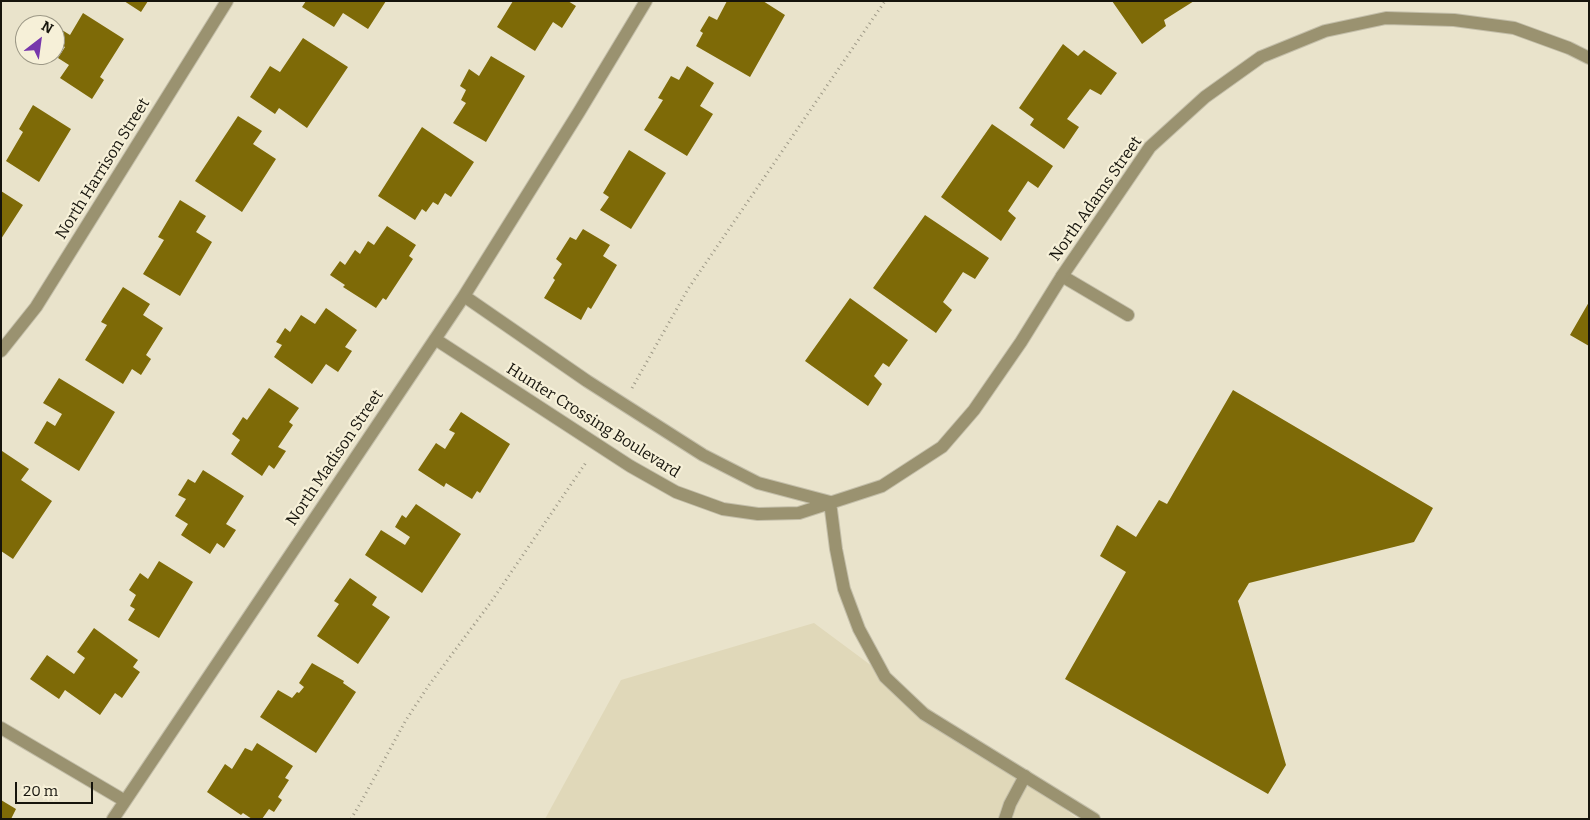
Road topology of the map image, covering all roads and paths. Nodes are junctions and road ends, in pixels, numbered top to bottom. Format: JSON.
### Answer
{"nodes":[{"id":1,"x":227,"y":1,"type":"edge"},
{"id":2,"x":646,"y":1,"type":"edge"},
{"id":3,"x":885,"y":1,"type":"edge"},
{"id":4,"x":1589,"y":58,"type":"edge"},
{"id":5,"x":1062,"y":276,"type":"junction"},
{"id":6,"x":464,"y":296,"type":"junction"},
{"id":7,"x":1128,"y":315,"type":"dead end"},
{"id":8,"x":435,"y":339,"type":"junction"},
{"id":9,"x":1,"y":350,"type":"edge"},
{"id":10,"x":622,"y":404,"type":"junction"},
{"id":11,"x":597,"y":446,"type":"junction"},
{"id":12,"x":830,"y":502,"type":"junction"},
{"id":13,"x":1,"y":728,"type":"edge"},
{"id":14,"x":1026,"y":776,"type":"junction"},
{"id":15,"x":125,"y":801,"type":"junction"},
{"id":16,"x":113,"y":819,"type":"edge"},
{"id":17,"x":350,"y":819,"type":"edge"},
{"id":18,"x":1005,"y":819,"type":"edge"},
{"id":19,"x":1094,"y":819,"type":"edge"}],
"edges":[{"from":1,"to":9,"type":"street","name":"North Harrison Street"},
{"from":2,"to":6,"type":"street","name":"North Madison Street"},
{"from":3,"to":10,"type":"path"},
{"from":4,"to":5,"type":"street","name":"North Adams Street"},
{"from":5,"to":7,"type":"street"},
{"from":5,"to":12,"type":"street","name":"North Adams Street"},
{"from":6,"to":8,"type":"street","name":"North Madison Street"},
{"from":6,"to":10,"type":"street","name":"Hunter Crossing Boulevard"},
{"from":8,"to":11,"type":"street","name":"Hunter Crossing Boulevard"},
{"from":8,"to":15,"type":"street","name":"North Madison Street"},
{"from":10,"to":12,"type":"street","name":"Hunter Crossing Boulevard"},
{"from":11,"to":12,"type":"street","name":"Hunter Crossing Boulevard"},
{"from":11,"to":17,"type":"path"},
{"from":12,"to":14,"type":"street"},
{"from":13,"to":15,"type":"street"},
{"from":14,"to":18,"type":"street"},
{"from":14,"to":19,"type":"street"},
{"from":15,"to":16,"type":"street","name":"North Madison Street"}]}
